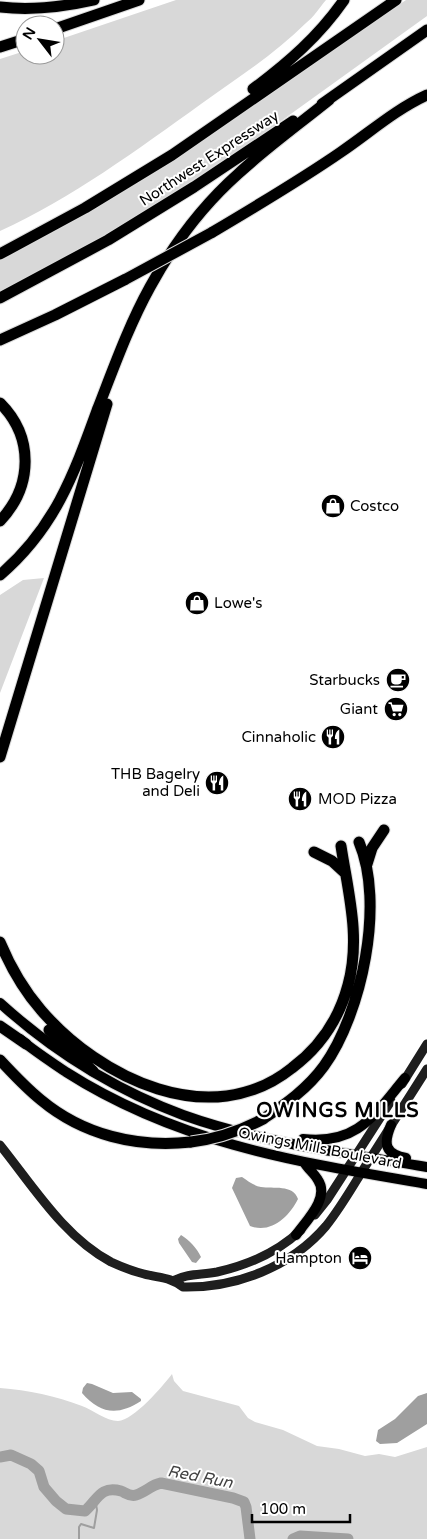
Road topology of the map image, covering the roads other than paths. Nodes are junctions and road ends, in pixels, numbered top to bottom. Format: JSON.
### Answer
{"nodes":[{"id":1,"x":94,"y":0,"type":"edge"},
{"id":2,"x":138,"y":0,"type":"edge"},
{"id":3,"x":344,"y":0,"type":"edge"},
{"id":4,"x":396,"y":0,"type":"edge"},
{"id":5,"x":0,"y":7,"type":"edge"},
{"id":6,"x":65,"y":25,"type":"edge"},
{"id":7,"x":427,"y":30,"type":"edge"},
{"id":8,"x":15,"y":42,"type":"edge"},
{"id":9,"x":0,"y":47,"type":"edge"},
{"id":10,"x":427,"y":95,"type":"edge"},
{"id":11,"x":329,"y":100,"type":"junction"},
{"id":12,"x":172,"y":155,"type":"junction"},
{"id":13,"x":0,"y":254,"type":"edge"},
{"id":14,"x":0,"y":298,"type":"edge"},
{"id":15,"x":131,"y":326,"type":"junction"},
{"id":16,"x":0,"y":340,"type":"edge"},
{"id":17,"x":0,"y":403,"type":"edge"},
{"id":18,"x":0,"y":521,"type":"edge"},
{"id":19,"x":0,"y":575,"type":"edge"},
{"id":20,"x":0,"y":757,"type":"edge"},
{"id":21,"x":384,"y":830,"type":"dead end"},
{"id":22,"x":359,"y":842,"type":"dead end"},
{"id":23,"x":340,"y":846,"type":"dead end"},
{"id":24,"x":314,"y":852,"type":"dead end"},
{"id":25,"x":367,"y":864,"type":"junction"},
{"id":26,"x":345,"y":874,"type":"junction"},
{"id":27,"x":0,"y":942,"type":"edge"},
{"id":28,"x":0,"y":958,"type":"edge"},
{"id":29,"x":0,"y":1003,"type":"edge"},
{"id":30,"x":0,"y":1022,"type":"edge"},
{"id":31,"x":0,"y":1026,"type":"edge"},
{"id":32,"x":26,"y":1044,"type":"junction"},
{"id":33,"x":427,"y":1044,"type":"edge"},
{"id":34,"x":0,"y":1060,"type":"edge"},
{"id":35,"x":427,"y":1069,"type":"edge"},
{"id":36,"x":93,"y":1071,"type":"junction"},
{"id":37,"x":405,"y":1078,"type":"junction"},
{"id":38,"x":391,"y":1126,"type":"junction"},
{"id":39,"x":265,"y":1138,"type":"junction"},
{"id":40,"x":0,"y":1145,"type":"edge"},
{"id":41,"x":356,"y":1155,"type":"junction"},
{"id":42,"x":371,"y":1157,"type":"junction"},
{"id":43,"x":304,"y":1162,"type":"junction"},
{"id":44,"x":427,"y":1162,"type":"edge"},
{"id":45,"x":427,"y":1167,"type":"edge"},
{"id":46,"x":347,"y":1170,"type":"junction"},
{"id":47,"x":362,"y":1172,"type":"junction"},
{"id":48,"x":427,"y":1184,"type":"edge"},
{"id":49,"x":296,"y":1235,"type":"junction"},
{"id":50,"x":175,"y":1280,"type":"junction"}],
"edges":[{"from":1,"to":5,"type":"highway"},
{"from":2,"to":6,"type":"highway"},
{"from":3,"to":12,"type":"highway"},
{"from":4,"to":12,"type":"highway","name":"Northwest Expressway"},
{"from":7,"to":11,"type":"highway","name":"Northwest Expressway"},
{"from":8,"to":9,"type":"highway"},
{"from":10,"to":16,"type":"highway","bridge":true},
{"from":11,"to":14,"type":"highway","name":"Northwest Expressway"},
{"from":11,"to":15,"type":"highway"},
{"from":12,"to":13,"type":"highway","name":"Northwest Expressway"},
{"from":15,"to":19,"type":"highway"},
{"from":15,"to":20,"type":"highway"},
{"from":17,"to":18,"type":"highway"},
{"from":21,"to":25,"type":"highway"},
{"from":22,"to":25,"type":"highway"},
{"from":23,"to":26,"type":"highway"},
{"from":24,"to":26,"type":"highway"},
{"from":25,"to":34,"type":"highway","bridge":true},
{"from":26,"to":27,"type":"highway"},
{"from":28,"to":36,"type":"highway"},
{"from":29,"to":36,"type":"main road","name":"Owings Mills Boulevard"},
{"from":30,"to":32,"type":"main road","name":"Owings Mills Boulevard"},
{"from":31,"to":32,"type":"highway"},
{"from":32,"to":43,"type":"main road","name":"Owings Mills Boulevard"},
{"from":33,"to":37,"type":"main road"},
{"from":35,"to":38,"type":"main road"},
{"from":36,"to":39,"type":"main road","name":"Owings Mills Boulevard"},
{"from":37,"to":39,"type":"main road"},
{"from":37,"to":41,"type":"main road"},
{"from":38,"to":42,"type":"main road"},
{"from":38,"to":44,"type":"main road"},
{"from":39,"to":41,"type":"main road","name":"Owings Mills Boulevard"},
{"from":40,"to":50,"type":"main road"},
{"from":41,"to":42,"type":"main road","name":"Owings Mills Boulevard"},
{"from":41,"to":46,"type":"main road"},
{"from":42,"to":45,"type":"main road","name":"Owings Mills Boulevard"},
{"from":42,"to":47,"type":"main road"},
{"from":43,"to":46,"type":"main road","name":"Owings Mills Boulevard"},
{"from":43,"to":49,"type":"main road"},
{"from":46,"to":47,"type":"main road","name":"Owings Mills Boulevard"},
{"from":46,"to":49,"type":"main road"},
{"from":47,"to":48,"type":"main road","name":"Owings Mills Boulevard"},
{"from":47,"to":50,"type":"main road"},
{"from":49,"to":50,"type":"main road"}]}
